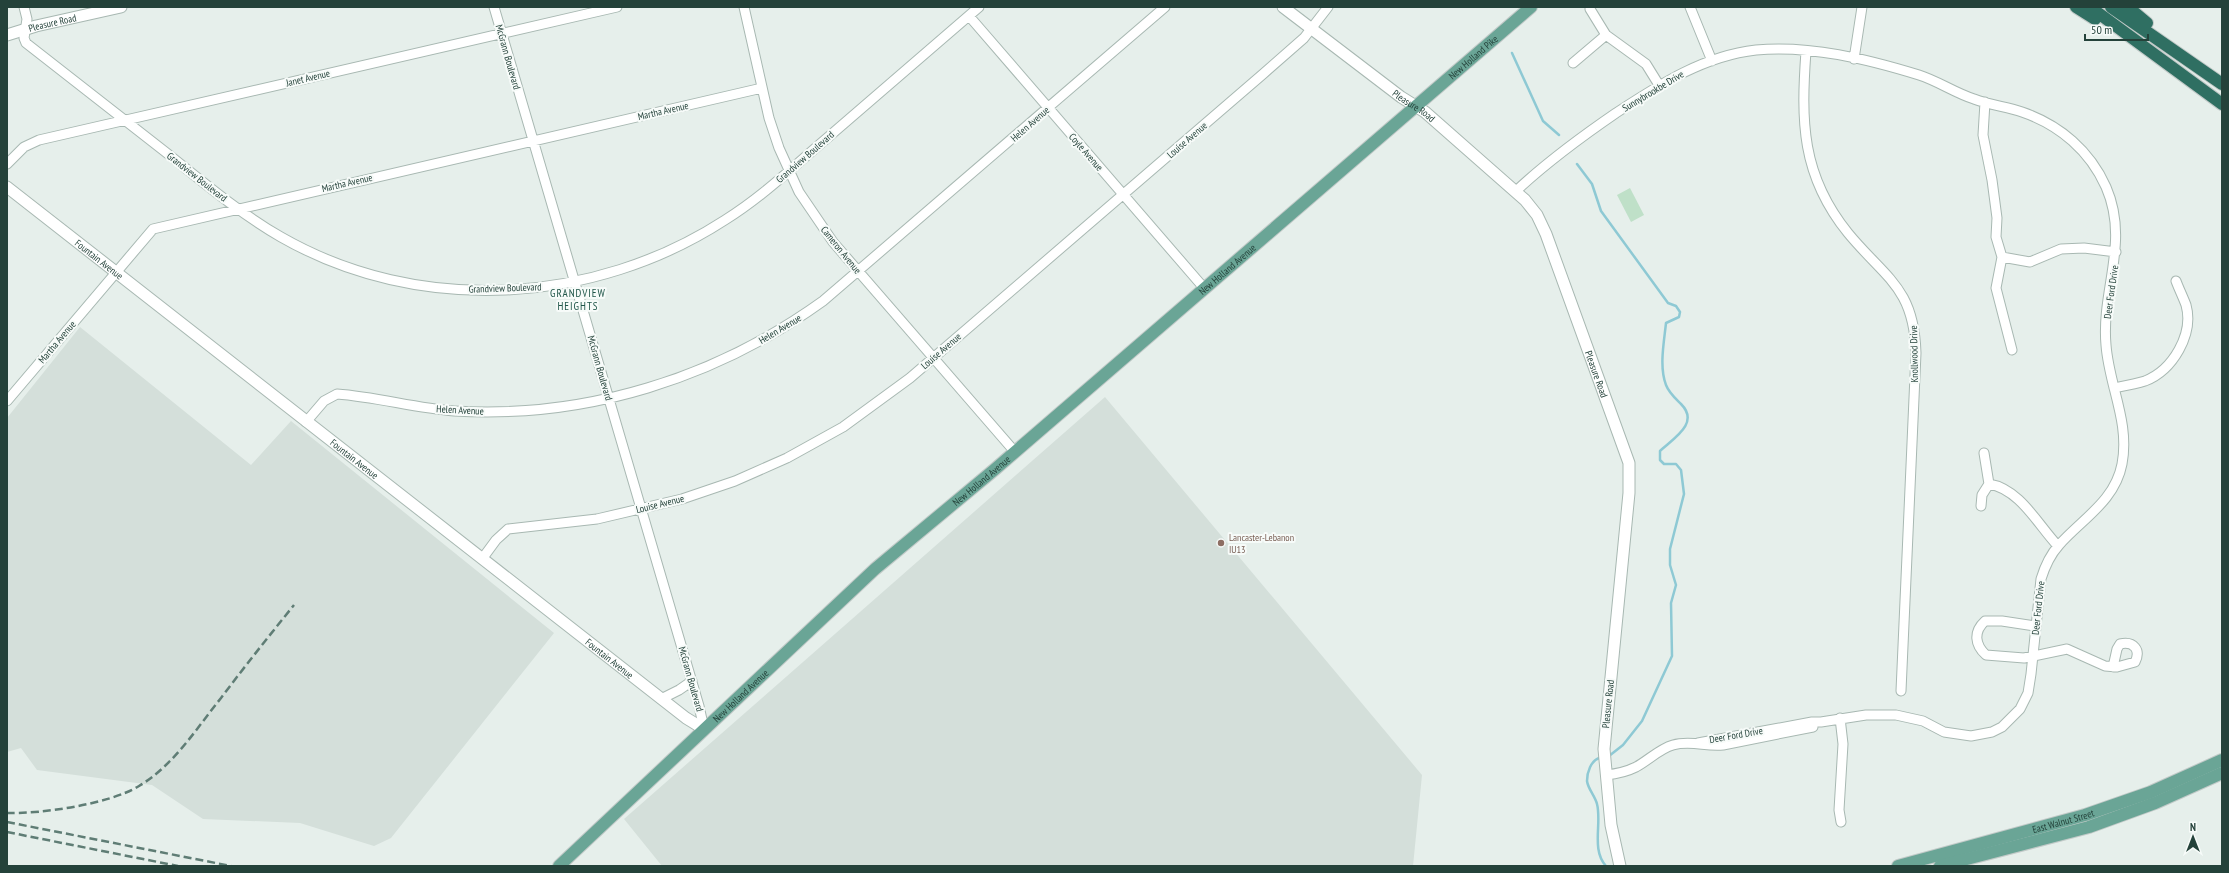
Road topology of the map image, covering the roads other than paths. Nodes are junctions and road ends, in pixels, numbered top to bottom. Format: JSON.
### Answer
{"nodes":[{"id":1,"x":24,"y":7,"type":"edge"},
{"id":2,"x":121,"y":7,"type":"edge"},
{"id":3,"x":494,"y":7,"type":"edge"},
{"id":4,"x":617,"y":7,"type":"edge"},
{"id":5,"x":744,"y":7,"type":"edge"},
{"id":6,"x":979,"y":7,"type":"edge"},
{"id":7,"x":1165,"y":7,"type":"edge"},
{"id":8,"x":1283,"y":7,"type":"edge"},
{"id":9,"x":1328,"y":7,"type":"edge"},
{"id":10,"x":1531,"y":7,"type":"edge"},
{"id":11,"x":1690,"y":7,"type":"edge"},
{"id":12,"x":1862,"y":7,"type":"edge"},
{"id":13,"x":2076,"y":7,"type":"edge"},
{"id":14,"x":2090,"y":7,"type":"edge"},
{"id":15,"x":2111,"y":7,"type":"edge"},
{"id":16,"x":2128,"y":7,"type":"edge"},
{"id":17,"x":1590,"y":9,"type":"dead end"},
{"id":18,"x":969,"y":16,"type":"junction"},
{"id":19,"x":1312,"y":29,"type":"junction"},
{"id":20,"x":24,"y":31,"type":"junction"},
{"id":21,"x":502,"y":34,"type":"junction"},
{"id":22,"x":7,"y":35,"type":"edge"},
{"id":23,"x":1606,"y":35,"type":"junction"},
{"id":24,"x":1806,"y":51,"type":"junction"},
{"id":25,"x":1854,"y":58,"type":"junction"},
{"id":26,"x":2188,"y":60,"type":"junction"},
{"id":27,"x":1712,"y":61,"type":"junction"},
{"id":28,"x":1573,"y":63,"type":"dead end"},
{"id":29,"x":1908,"y":72,"type":"joint"},
{"id":30,"x":2222,"y":84,"type":"edge"},
{"id":31,"x":1659,"y":85,"type":"junction"},
{"id":32,"x":2196,"y":85,"type":"junction"},
{"id":33,"x":762,"y":88,"type":"junction"},
{"id":34,"x":1985,"y":102,"type":"junction"},
{"id":35,"x":2222,"y":104,"type":"edge"},
{"id":36,"x":1415,"y":106,"type":"junction"},
{"id":37,"x":1048,"y":108,"type":"junction"},
{"id":38,"x":125,"y":120,"type":"junction"},
{"id":39,"x":533,"y":141,"type":"junction"},
{"id":40,"x":7,"y":164,"type":"edge"},
{"id":41,"x":788,"y":171,"type":"junction"},
{"id":42,"x":7,"y":187,"type":"edge"},
{"id":43,"x":1516,"y":191,"type":"junction"},
{"id":44,"x":1123,"y":195,"type":"junction"},
{"id":45,"x":238,"y":208,"type":"junction"},
{"id":46,"x":2116,"y":252,"type":"junction"},
{"id":47,"x":2002,"y":257,"type":"junction"},
{"id":48,"x":116,"y":272,"type":"junction"},
{"id":49,"x":859,"y":272,"type":"junction"},
{"id":50,"x":2176,"y":281,"type":"dead end"},
{"id":51,"x":574,"y":282,"type":"junction"},
{"id":52,"x":1204,"y":288,"type":"junction"},
{"id":53,"x":2012,"y":350,"type":"dead end"},
{"id":54,"x":934,"y":358,"type":"junction"},
{"id":55,"x":2114,"y":388,"type":"junction"},
{"id":56,"x":609,"y":398,"type":"junction"},
{"id":57,"x":7,"y":401,"type":"edge"},
{"id":58,"x":306,"y":422,"type":"junction"},
{"id":59,"x":1015,"y":452,"type":"junction"},
{"id":60,"x":1984,"y":453,"type":"dead end"},
{"id":61,"x":1989,"y":484,"type":"junction"},
{"id":62,"x":1981,"y":506,"type":"dead end"},
{"id":63,"x":641,"y":509,"type":"junction"},
{"id":64,"x":2058,"y":546,"type":"junction"},
{"id":65,"x":482,"y":559,"type":"junction"},
{"id":66,"x":2035,"y":626,"type":"junction"},
{"id":67,"x":2033,"y":656,"type":"junction"},
{"id":68,"x":2113,"y":667,"type":"dead end"},
{"id":69,"x":692,"y":681,"type":"junction"},
{"id":70,"x":1901,"y":691,"type":"dead end"},
{"id":71,"x":661,"y":699,"type":"junction"},
{"id":72,"x":1840,"y":718,"type":"junction"},
{"id":73,"x":704,"y":729,"type":"junction"},
{"id":74,"x":2217,"y":762,"type":"edge"},
{"id":75,"x":1606,"y":775,"type":"junction"},
{"id":76,"x":2218,"y":775,"type":"edge"},
{"id":77,"x":1841,"y":822,"type":"dead end"},
{"id":78,"x":559,"y":866,"type":"edge"},
{"id":79,"x":1620,"y":866,"type":"edge"},
{"id":80,"x":1898,"y":866,"type":"edge"},
{"id":81,"x":1940,"y":866,"type":"edge"}],
"edges":[{"from":1,"to":20,"type":"street"},
{"from":2,"to":20,"type":"street","name":"Pleasure Road"},
{"from":3,"to":21,"type":"street","name":"McGrann Boulevard"},
{"from":4,"to":21,"type":"street","name":"Janet Avenue"},
{"from":5,"to":33,"type":"street","name":"Cameron Avenue"},
{"from":6,"to":18,"type":"street","name":"Grandview Boulevard"},
{"from":7,"to":37,"type":"street","name":"Helen Avenue"},
{"from":8,"to":19,"type":"street","name":"Pleasure Road"},
{"from":9,"to":19,"type":"street","name":"Louise Avenue"},
{"from":10,"to":36,"type":"main road","name":"New Holland Pike"},
{"from":11,"to":27,"type":"street"},
{"from":12,"to":25,"type":"street"},
{"from":13,"to":32,"type":"highway"},
{"from":14,"to":32,"type":"highway"},
{"from":15,"to":26,"type":"highway"},
{"from":16,"to":26,"type":"highway"},
{"from":17,"to":23,"type":"street"},
{"from":18,"to":37,"type":"street","name":"Coyle Avenue"},
{"from":18,"to":41,"type":"street","name":"Grandview Boulevard"},
{"from":19,"to":36,"type":"street","name":"Pleasure Road"},
{"from":19,"to":44,"type":"street","name":"Louise Avenue"},
{"from":20,"to":22,"type":"street","name":"Pleasure Road"},
{"from":20,"to":38,"type":"street","name":"Grandview Boulevard"},
{"from":21,"to":38,"type":"street","name":"Janet Avenue"},
{"from":21,"to":39,"type":"street","name":"McGrann Boulevard"},
{"from":23,"to":28,"type":"street"},
{"from":23,"to":31,"type":"street"},
{"from":24,"to":25,"type":"street","name":"Sunnybrookbe Drive"},
{"from":24,"to":27,"type":"street","name":"Sunnybrookbe Drive"},
{"from":24,"to":70,"type":"street","name":"Knollwood Drive"},
{"from":25,"to":29,"type":"street","name":"Sunnybrookbe Drive"},
{"from":26,"to":30,"type":"highway"},
{"from":27,"to":31,"type":"street","name":"Sunnybrookbe Drive"},
{"from":29,"to":34,"type":"street","name":"Deer Ford Drive"},
{"from":31,"to":43,"type":"street","name":"Sunnybrookbe Drive"},
{"from":32,"to":35,"type":"highway"},
{"from":33,"to":39,"type":"street","name":"Martha Avenue"},
{"from":33,"to":41,"type":"street","name":"Cameron Avenue"},
{"from":34,"to":46,"type":"street","name":"Deer Ford Drive"},
{"from":34,"to":47,"type":"street"},
{"from":36,"to":43,"type":"street","name":"Pleasure Road"},
{"from":36,"to":52,"type":"main road","name":"New Holland Avenue"},
{"from":37,"to":44,"type":"street","name":"Coyle Avenue"},
{"from":37,"to":49,"type":"street","name":"Helen Avenue"},
{"from":38,"to":40,"type":"street","name":"Janet Avenue"},
{"from":38,"to":45,"type":"street","name":"Grandview Boulevard"},
{"from":39,"to":45,"type":"street","name":"Martha Avenue"},
{"from":39,"to":51,"type":"street","name":"McGrann Boulevard"},
{"from":41,"to":49,"type":"street","name":"Cameron Avenue"},
{"from":41,"to":51,"type":"street","name":"Grandview Boulevard"},
{"from":42,"to":48,"type":"street","name":"Fountain Avenue"},
{"from":43,"to":75,"type":"street","name":"Pleasure Road"},
{"from":44,"to":52,"type":"street","name":"Coyle Avenue"},
{"from":44,"to":54,"type":"street","name":"Louise Avenue"},
{"from":45,"to":48,"type":"street","name":"Martha Avenue"},
{"from":45,"to":51,"type":"street","name":"Grandview Boulevard"},
{"from":46,"to":47,"type":"street","name":"Deer Ford Drive"},
{"from":46,"to":55,"type":"street","name":"Deer Ford Drive"},
{"from":47,"to":53,"type":"street"},
{"from":48,"to":57,"type":"street","name":"Martha Avenue"},
{"from":48,"to":58,"type":"street","name":"Fountain Avenue"},
{"from":49,"to":54,"type":"street","name":"Cameron Avenue"},
{"from":49,"to":56,"type":"street","name":"Helen Avenue"},
{"from":50,"to":55,"type":"street"},
{"from":51,"to":56,"type":"street","name":"McGrann Boulevard"},
{"from":52,"to":59,"type":"main road","name":"New Holland Avenue"},
{"from":54,"to":59,"type":"street","name":"Cameron Avenue"},
{"from":54,"to":63,"type":"street","name":"Louise Avenue"},
{"from":55,"to":64,"type":"street","name":"Deer Ford Drive"},
{"from":56,"to":58,"type":"street","name":"Helen Avenue"},
{"from":56,"to":63,"type":"street","name":"McGrann Boulevard"},
{"from":58,"to":65,"type":"street","name":"Fountain Avenue"},
{"from":59,"to":73,"type":"main road","name":"New Holland Avenue"},
{"from":60,"to":61,"type":"street"},
{"from":61,"to":62,"type":"street"},
{"from":61,"to":64,"type":"street"},
{"from":63,"to":65,"type":"street","name":"Louise Avenue"},
{"from":63,"to":69,"type":"street","name":"McGrann Boulevard"},
{"from":64,"to":66,"type":"street","name":"Deer Ford Drive"},
{"from":65,"to":71,"type":"street","name":"Fountain Avenue"},
{"from":66,"to":67,"type":"street","name":"Deer Ford Drive"},
{"from":66,"to":67,"type":"street"},
{"from":67,"to":68,"type":"street"},
{"from":67,"to":72,"type":"street","name":"Deer Ford Drive"},
{"from":69,"to":71,"type":"street"},
{"from":69,"to":73,"type":"street","name":"McGrann Boulevard"},
{"from":71,"to":73,"type":"street","name":"Fountain Avenue"},
{"from":72,"to":75,"type":"street","name":"Deer Ford Drive"},
{"from":72,"to":77,"type":"street"},
{"from":73,"to":78,"type":"main road","name":"New Holland Avenue"},
{"from":74,"to":80,"type":"main road","name":"East Walnut Street"},
{"from":75,"to":79,"type":"street","name":"Pleasure Road"},
{"from":76,"to":81,"type":"main road","name":"East Walnut Street"}]}
